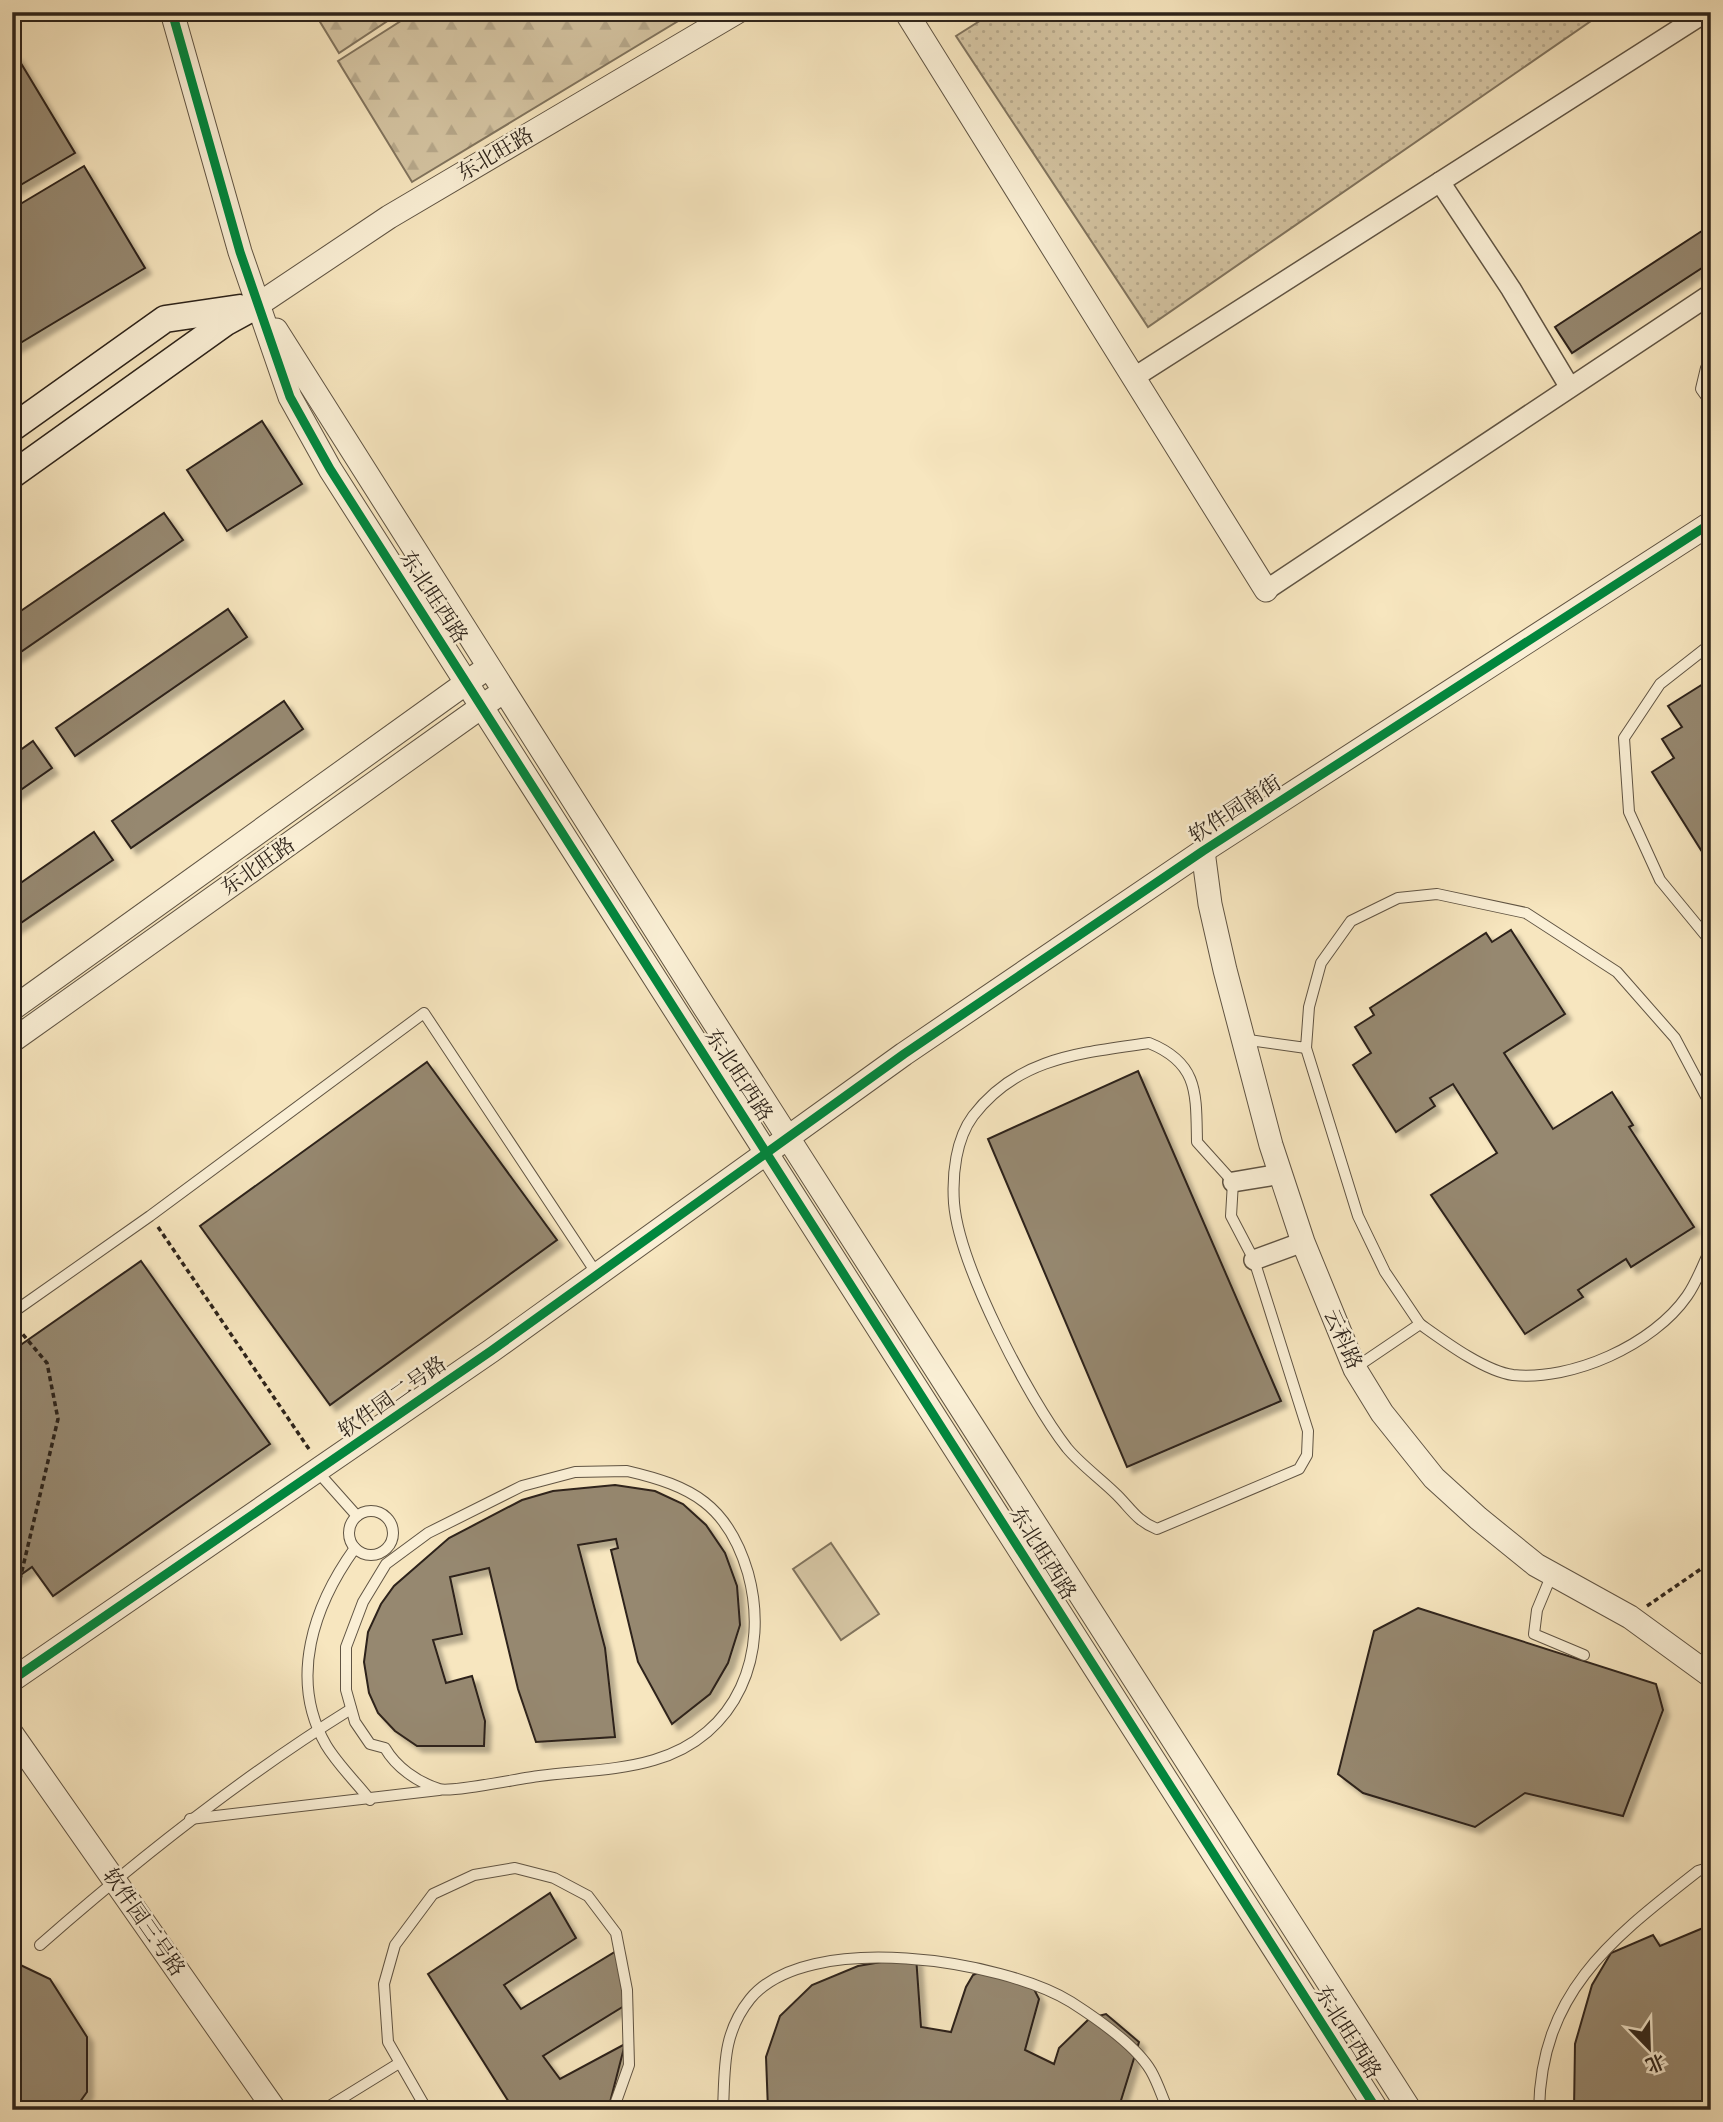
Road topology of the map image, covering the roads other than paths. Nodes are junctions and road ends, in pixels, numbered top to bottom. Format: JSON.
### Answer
{"nodes":[{"id":1,"x":172,"y":12,"type":"edge"},
{"id":2,"x":737,"y":12,"type":"edge"},
{"id":3,"x":906,"y":12,"type":"edge"},
{"id":4,"x":1706,"y":12,"type":"edge"},
{"id":5,"x":1440,"y":182,"type":"junction"},
{"id":6,"x":1711,"y":294,"type":"edge"},
{"id":7,"x":259,"y":304,"type":"junction"},
{"id":8,"x":1711,"y":365,"type":"edge"},
{"id":9,"x":1133,"y":378,"type":"junction"},
{"id":10,"x":1569,"y":386,"type":"junction"},
{"id":11,"x":1711,"y":403,"type":"edge"},
{"id":12,"x":12,"y":428,"type":"edge"},
{"id":13,"x":12,"y":475,"type":"edge"},
{"id":14,"x":1711,"y":523,"type":"edge"},
{"id":15,"x":1266,"y":590,"type":"joint"},
{"id":16,"x":1711,"y":644,"type":"edge"},
{"id":17,"x":488,"y":667,"type":"junction"},
{"id":18,"x":468,"y":682,"type":"junction"},
{"id":19,"x":503,"y":691,"type":"junction"},
{"id":20,"x":483,"y":706,"type":"junction"},
{"id":21,"x":1203,"y":851,"type":"junction"},
{"id":22,"x":1711,"y":942,"type":"edge"},
{"id":23,"x":12,"y":1009,"type":"edge"},
{"id":24,"x":1242,"y":1039,"type":"junction"},
{"id":25,"x":12,"y":1041,"type":"edge"},
{"id":26,"x":1306,"y":1048,"type":"junction"},
{"id":27,"x":1711,"y":1106,"type":"edge"},
{"id":28,"x":787,"y":1136,"type":"junction"},
{"id":29,"x":767,"y":1151,"type":"junction"},
{"id":30,"x":1281,"y":1174,"type":"junction"},
{"id":31,"x":1233,"y":1182,"type":"junction"},
{"id":32,"x":1303,"y":1242,"type":"junction"},
{"id":33,"x":1711,"y":1248,"type":"edge"},
{"id":34,"x":1254,"y":1260,"type":"junction"},
{"id":35,"x":597,"y":1274,"type":"junction"},
{"id":36,"x":12,"y":1313,"type":"edge"},
{"id":37,"x":1420,"y":1324,"type":"junction"},
{"id":38,"x":1355,"y":1369,"type":"junction"},
{"id":39,"x":317,"y":1471,"type":"junction"},
{"id":40,"x":357,"y":1516,"type":"junction"},
{"id":41,"x":355,"y":1548,"type":"junction"},
{"id":42,"x":385,"y":1550,"type":"junction"},
{"id":43,"x":395,"y":1558,"type":"junction"},
{"id":44,"x":1552,"y":1574,"type":"junction"},
{"id":45,"x":1584,"y":1655,"type":"dead end"},
{"id":46,"x":1711,"y":1676,"type":"edge"},
{"id":47,"x":12,"y":1680,"type":"edge"},
{"id":48,"x":351,"y":1709,"type":"junction"},
{"id":49,"x":318,"y":1729,"type":"junction"},
{"id":50,"x":12,"y":1734,"type":"edge"},
{"id":51,"x":440,"y":1790,"type":"junction"},
{"id":52,"x":370,"y":1800,"type":"junction"},
{"id":53,"x":190,"y":1819,"type":"junction"},
{"id":54,"x":1711,"y":1867,"type":"edge"},
{"id":55,"x":114,"y":1879,"type":"junction"},
{"id":56,"x":40,"y":1945,"type":"dead end"},
{"id":57,"x":396,"y":2065,"type":"dead end"},
{"id":58,"x":421,"y":2108,"type":"edge"},
{"id":59,"x":275,"y":2110,"type":"edge"},
{"id":60,"x":323,"y":2110,"type":"edge"},
{"id":61,"x":613,"y":2110,"type":"edge"},
{"id":62,"x":723,"y":2110,"type":"edge"},
{"id":63,"x":1168,"y":2110,"type":"edge"},
{"id":64,"x":1377,"y":2110,"type":"edge"},
{"id":65,"x":1410,"y":2110,"type":"edge"},
{"id":66,"x":1539,"y":2110,"type":"edge"}],
"edges":[{"from":1,"to":7,"type":"street","name":"东北旺西路"},
{"from":2,"to":7,"type":"street","name":"东北旺路"},
{"from":3,"to":9,"type":"street"},
{"from":4,"to":5,"type":"street"},
{"from":5,"to":9,"type":"street"},
{"from":5,"to":10,"type":"street"},
{"from":6,"to":10,"type":"street"},
{"from":7,"to":12,"type":"main road","name":"东北旺路"},
{"from":7,"to":13,"type":"main road","name":"东北旺路"},
{"from":7,"to":17,"type":"street","name":"东北旺西路"},
{"from":7,"to":18,"type":"street","name":"东北旺西路"},
{"from":8,"to":11,"type":"lane"},
{"from":9,"to":15,"type":"street"},
{"from":10,"to":15,"type":"street"},
{"from":14,"to":21,"type":"street","name":"软件园南街"},
{"from":16,"to":22,"type":"lane"},
{"from":17,"to":18,"type":"street","name":"东北旺路"},
{"from":17,"to":19,"type":"street","name":"东北旺西路"},
{"from":18,"to":20,"type":"street","name":"东北旺西路"},
{"from":18,"to":23,"type":"street","name":"东北旺路"},
{"from":19,"to":20,"type":"street","name":"东北旺路"},
{"from":19,"to":28,"type":"street","name":"东北旺西路"},
{"from":20,"to":25,"type":"street","name":"东北旺路"},
{"from":20,"to":29,"type":"street","name":"东北旺西路"},
{"from":21,"to":24,"type":"street","name":"云科路"},
{"from":21,"to":28,"type":"street","name":"软件园南街"},
{"from":24,"to":26,"type":"lane"},
{"from":24,"to":30,"type":"street","name":"云科路"},
{"from":26,"to":27,"type":"lane"},
{"from":26,"to":37,"type":"lane"},
{"from":28,"to":29,"type":"street","name":"软件园二号路"},
{"from":28,"to":65,"type":"street","name":"东北旺西路"},
{"from":29,"to":35,"type":"street","name":"软件园二号路"},
{"from":29,"to":64,"type":"street","name":"东北旺西路"},
{"from":30,"to":31,"type":"street"},
{"from":30,"to":32,"type":"street","name":"云科路"},
{"from":31,"to":34,"type":"lane"},
{"from":31,"to":34,"type":"lane"},
{"from":32,"to":34,"type":"street"},
{"from":32,"to":38,"type":"street","name":"云科路"},
{"from":33,"to":37,"type":"lane"},
{"from":35,"to":36,"type":"lane"},
{"from":35,"to":39,"type":"street","name":"软件园二号路"},
{"from":37,"to":38,"type":"lane"},
{"from":38,"to":44,"type":"street","name":"云科路"},
{"from":39,"to":40,"type":"lane"},
{"from":39,"to":47,"type":"street","name":"软件园二号路"},
{"from":40,"to":41,"type":"lane"},
{"from":40,"to":42,"type":"lane"},
{"from":41,"to":42,"type":"lane"},
{"from":41,"to":49,"type":"lane"},
{"from":42,"to":43,"type":"lane"},
{"from":43,"to":48,"type":"lane"},
{"from":43,"to":51,"type":"lane"},
{"from":44,"to":45,"type":"lane"},
{"from":44,"to":46,"type":"street","name":"云科路"},
{"from":48,"to":49,"type":"lane"},
{"from":48,"to":51,"type":"lane"},
{"from":49,"to":52,"type":"lane"},
{"from":49,"to":53,"type":"lane"},
{"from":50,"to":55,"type":"street","name":"软件园三号路"},
{"from":51,"to":52,"type":"lane"},
{"from":52,"to":53,"type":"lane"},
{"from":53,"to":55,"type":"lane"},
{"from":54,"to":66,"type":"lane"},
{"from":55,"to":56,"type":"lane"},
{"from":55,"to":59,"type":"street","name":"软件园三号路"},
{"from":57,"to":60,"type":"lane"},
{"from":58,"to":61,"type":"lane"},
{"from":62,"to":63,"type":"lane"}]}
